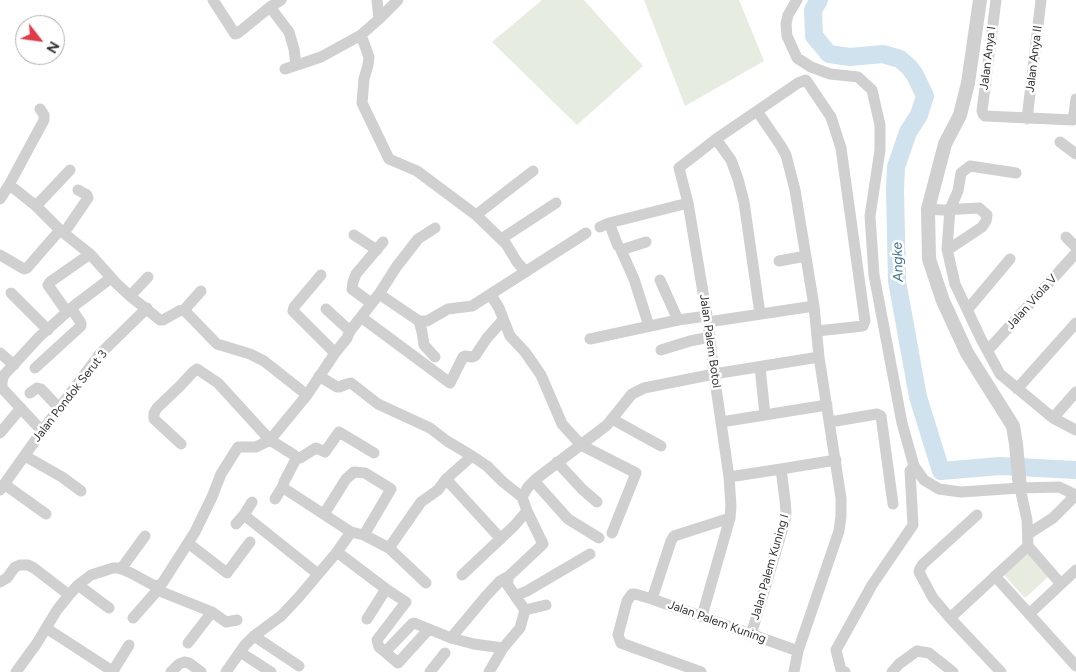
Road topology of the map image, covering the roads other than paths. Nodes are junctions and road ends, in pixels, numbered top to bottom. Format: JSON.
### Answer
{"nodes":[{"id":1,"x":213,"y":0,"type":"edge"},
{"id":2,"x":281,"y":0,"type":"edge"},
{"id":3,"x":377,"y":0,"type":"edge"},
{"id":4,"x":398,"y":0,"type":"edge"},
{"id":5,"x":797,"y":0,"type":"edge"},
{"id":6,"x":980,"y":0,"type":"edge"},
{"id":7,"x":996,"y":0,"type":"edge"},
{"id":8,"x":1041,"y":0,"type":"edge"},
{"id":9,"x":270,"y":7,"type":"junction"},
{"id":10,"x":379,"y":19,"type":"junction"},
{"id":11,"x":361,"y":35,"type":"junction"},
{"id":12,"x":1076,"y":99,"type":"edge"},
{"id":13,"x":40,"y":109,"type":"dead end"},
{"id":14,"x":757,"y":111,"type":"junction"},
{"id":15,"x":1027,"y":119,"type":"junction"},
{"id":16,"x":1075,"y":121,"type":"edge"},
{"id":17,"x":716,"y":138,"type":"junction"},
{"id":18,"x":1060,"y":142,"type":"dead end"},
{"id":19,"x":1076,"y":154,"type":"edge"},
{"id":20,"x":70,"y":170,"type":"dead end"},
{"id":21,"x":533,"y":170,"type":"dead end"},
{"id":22,"x":1016,"y":173,"type":"dead end"},
{"id":23,"x":9,"y":185,"type":"junction"},
{"id":24,"x":78,"y":190,"type":"dead end"},
{"id":25,"x":0,"y":199,"type":"edge"},
{"id":26,"x":688,"y":203,"type":"junction"},
{"id":27,"x":556,"y":204,"type":"dead end"},
{"id":28,"x":36,"y":206,"type":"junction"},
{"id":29,"x":928,"y":209,"type":"junction"},
{"id":30,"x":950,"y":209,"type":"junction"},
{"id":31,"x":476,"y":216,"type":"junction"},
{"id":32,"x":435,"y":228,"type":"dead end"},
{"id":33,"x":62,"y":232,"type":"junction"},
{"id":34,"x":586,"y":233,"type":"dead end"},
{"id":35,"x":354,"y":235,"type":"dead end"},
{"id":36,"x":1066,"y":237,"type":"dead end"},
{"id":37,"x":501,"y":239,"type":"junction"},
{"id":38,"x":646,"y":242,"type":"dead end"},
{"id":39,"x":618,"y":246,"type":"dead end"},
{"id":40,"x":1076,"y":247,"type":"edge"},
{"id":41,"x":947,"y":249,"type":"junction"},
{"id":42,"x":1076,"y":253,"type":"edge"},
{"id":43,"x":0,"y":254,"type":"edge"},
{"id":44,"x":90,"y":254,"type":"junction"},
{"id":45,"x":806,"y":256,"type":"junction"},
{"id":46,"x":1010,"y":259,"type":"dead end"},
{"id":47,"x":779,"y":261,"type":"dead end"},
{"id":48,"x":526,"y":272,"type":"junction"},
{"id":49,"x":321,"y":275,"type":"dead end"},
{"id":50,"x":148,"y":277,"type":"dead end"},
{"id":51,"x":111,"y":278,"type":"junction"},
{"id":52,"x":660,"y":280,"type":"dead end"},
{"id":53,"x":201,"y":291,"type":"dead end"},
{"id":54,"x":11,"y":293,"type":"dead end"},
{"id":55,"x":379,"y":294,"type":"junction"},
{"id":56,"x":490,"y":295,"type":"junction"},
{"id":57,"x":130,"y":296,"type":"junction"},
{"id":58,"x":371,"y":303,"type":"junction"},
{"id":59,"x":814,"y":306,"type":"junction"},
{"id":60,"x":147,"y":308,"type":"junction"},
{"id":61,"x":326,"y":309,"type":"dead end"},
{"id":62,"x":968,"y":309,"type":"junction"},
{"id":63,"x":69,"y":310,"type":"junction"},
{"id":64,"x":184,"y":310,"type":"junction"},
{"id":65,"x":760,"y":314,"type":"junction"},
{"id":66,"x":361,"y":317,"type":"junction"},
{"id":67,"x":708,"y":319,"type":"junction"},
{"id":68,"x":504,"y":320,"type":"junction"},
{"id":69,"x":678,"y":320,"type":"junction"},
{"id":70,"x":419,"y":321,"type":"junction"},
{"id":71,"x":1076,"y":323,"type":"edge"},
{"id":72,"x":649,"y":326,"type":"junction"},
{"id":73,"x":48,"y":330,"type":"junction"},
{"id":74,"x":350,"y":331,"type":"junction"},
{"id":75,"x":817,"y":331,"type":"junction"},
{"id":76,"x":710,"y":337,"type":"junction"},
{"id":77,"x":590,"y":339,"type":"dead end"},
{"id":78,"x":661,"y":350,"type":"dead end"},
{"id":79,"x":988,"y":350,"type":"junction"},
{"id":80,"x":0,"y":353,"type":"edge"},
{"id":81,"x":334,"y":353,"type":"junction"},
{"id":82,"x":434,"y":357,"type":"dead end"},
{"id":83,"x":819,"y":357,"type":"junction"},
{"id":84,"x":14,"y":365,"type":"junction"},
{"id":85,"x":760,"y":366,"type":"junction"},
{"id":86,"x":35,"y":368,"type":"dead end"},
{"id":87,"x":714,"y":374,"type":"junction"},
{"id":88,"x":319,"y":376,"type":"junction"},
{"id":89,"x":1017,"y":389,"type":"junction"},
{"id":90,"x":1076,"y":392,"type":"edge"},
{"id":91,"x":30,"y":393,"type":"dead end"},
{"id":92,"x":307,"y":395,"type":"junction"},
{"id":93,"x":827,"y":405,"type":"junction"},
{"id":94,"x":20,"y":408,"type":"junction"},
{"id":95,"x":59,"y":408,"type":"junction"},
{"id":96,"x":765,"y":415,"type":"junction"},
{"id":97,"x":1052,"y":418,"type":"junction"},
{"id":98,"x":612,"y":419,"type":"junction"},
{"id":99,"x":721,"y":422,"type":"junction"},
{"id":100,"x":830,"y":422,"type":"junction"},
{"id":101,"x":1076,"y":430,"type":"edge"},
{"id":102,"x":42,"y":431,"type":"junction"},
{"id":103,"x":0,"y":434,"type":"edge"},
{"id":104,"x":270,"y":440,"type":"junction"},
{"id":105,"x":182,"y":444,"type":"dead end"},
{"id":106,"x":581,"y":445,"type":"junction"},
{"id":107,"x":661,"y":446,"type":"dead end"},
{"id":108,"x":374,"y":453,"type":"dead end"},
{"id":109,"x":25,"y":456,"type":"junction"},
{"id":110,"x":472,"y":456,"type":"junction"},
{"id":111,"x":296,"y":459,"type":"junction"},
{"id":112,"x":836,"y":460,"type":"junction"},
{"id":113,"x":557,"y":462,"type":"junction"},
{"id":114,"x":914,"y":466,"type":"junction"},
{"id":115,"x":781,"y":469,"type":"junction"},
{"id":116,"x":729,"y":477,"type":"junction"},
{"id":117,"x":446,"y":479,"type":"junction"},
{"id":118,"x":534,"y":481,"type":"junction"},
{"id":119,"x":1019,"y":485,"type":"junction"},
{"id":120,"x":283,"y":486,"type":"junction"},
{"id":121,"x":2,"y":487,"type":"edge"},
{"id":122,"x":81,"y":490,"type":"dead end"},
{"id":123,"x":522,"y":497,"type":"junction"},
{"id":124,"x":275,"y":499,"type":"dead end"},
{"id":125,"x":252,"y":502,"type":"dead end"},
{"id":126,"x":597,"y":502,"type":"dead end"},
{"id":127,"x":893,"y":504,"type":"dead end"},
{"id":128,"x":527,"y":511,"type":"junction"},
{"id":129,"x":46,"y":514,"type":"dead end"},
{"id":130,"x":324,"y":514,"type":"junction"},
{"id":131,"x":977,"y":515,"type":"dead end"},
{"id":132,"x":730,"y":518,"type":"junction"},
{"id":133,"x":351,"y":532,"type":"junction"},
{"id":134,"x":612,"y":533,"type":"dead end"},
{"id":135,"x":1028,"y":534,"type":"junction"},
{"id":136,"x":364,"y":535,"type":"junction"},
{"id":137,"x":144,"y":536,"type":"dead end"},
{"id":138,"x":599,"y":538,"type":"dead end"},
{"id":139,"x":501,"y":539,"type":"junction"},
{"id":140,"x":250,"y":542,"type":"dead end"},
{"id":141,"x":188,"y":543,"type":"junction"},
{"id":142,"x":1028,"y":546,"type":"junction"},
{"id":143,"x":389,"y":548,"type":"junction"},
{"id":144,"x":337,"y":552,"type":"junction"},
{"id":145,"x":590,"y":554,"type":"dead end"},
{"id":146,"x":121,"y":569,"type":"junction"},
{"id":147,"x":1076,"y":570,"type":"edge"},
{"id":148,"x":318,"y":574,"type":"junction"},
{"id":149,"x":462,"y":575,"type":"dead end"},
{"id":150,"x":510,"y":576,"type":"junction"},
{"id":151,"x":995,"y":576,"type":"junction"},
{"id":152,"x":0,"y":582,"type":"edge"},
{"id":153,"x":426,"y":583,"type":"dead end"},
{"id":154,"x":1061,"y":584,"type":"junction"},
{"id":155,"x":78,"y":585,"type":"junction"},
{"id":156,"x":159,"y":586,"type":"junction"},
{"id":157,"x":386,"y":589,"type":"junction"},
{"id":158,"x":68,"y":595,"type":"junction"},
{"id":159,"x":515,"y":596,"type":"junction"},
{"id":160,"x":652,"y":599,"type":"junction"},
{"id":161,"x":546,"y":605,"type":"dead end"},
{"id":162,"x":109,"y":608,"type":"dead end"},
{"id":163,"x":525,"y":610,"type":"junction"},
{"id":164,"x":212,"y":612,"type":"junction"},
{"id":165,"x":1029,"y":614,"type":"junction"},
{"id":166,"x":702,"y":616,"type":"junction"},
{"id":167,"x":133,"y":618,"type":"dead end"},
{"id":168,"x":950,"y":618,"type":"junction"},
{"id":169,"x":367,"y":619,"type":"dead end"},
{"id":170,"x":236,"y":620,"type":"dead end"},
{"id":171,"x":46,"y":628,"type":"junction"},
{"id":172,"x":429,"y":629,"type":"junction"},
{"id":173,"x":751,"y":635,"type":"junction"},
{"id":174,"x":254,"y":636,"type":"junction"},
{"id":175,"x":451,"y":638,"type":"junction"},
{"id":176,"x":188,"y":643,"type":"dead end"},
{"id":177,"x":129,"y":645,"type":"dead end"},
{"id":178,"x":503,"y":648,"type":"junction"},
{"id":179,"x":798,"y":651,"type":"junction"},
{"id":180,"x":240,"y":652,"type":"junction"},
{"id":181,"x":384,"y":652,"type":"junction"},
{"id":182,"x":444,"y":653,"type":"dead end"},
{"id":183,"x":299,"y":666,"type":"dead end"},
{"id":184,"x":1076,"y":666,"type":"edge"},
{"id":185,"x":16,"y":672,"type":"edge"},
{"id":186,"x":114,"y":672,"type":"edge"},
{"id":187,"x":171,"y":672,"type":"edge"},
{"id":188,"x":201,"y":672,"type":"edge"},
{"id":189,"x":226,"y":672,"type":"edge"},
{"id":190,"x":271,"y":672,"type":"edge"},
{"id":191,"x":430,"y":672,"type":"edge"},
{"id":192,"x":489,"y":672,"type":"edge"},
{"id":193,"x":701,"y":672,"type":"edge"},
{"id":194,"x":794,"y":672,"type":"edge"},
{"id":195,"x":845,"y":672,"type":"edge"},
{"id":196,"x":892,"y":672,"type":"edge"},
{"id":197,"x":953,"y":672,"type":"edge"},
{"id":198,"x":1001,"y":672,"type":"edge"}],
"edges":[{"from":1,"to":9,"type":"street"},
{"from":2,"to":9,"type":"street"},
{"from":3,"to":10,"type":"street"},
{"from":4,"to":10,"type":"street"},
{"from":5,"to":114,"type":"street"},
{"from":6,"to":29,"type":"street"},
{"from":7,"to":15,"type":"street","name":"Jalan Anya I"},
{"from":8,"to":15,"type":"street","name":"Jalan Anya II"},
{"from":9,"to":11,"type":"street"},
{"from":10,"to":11,"type":"street"},
{"from":11,"to":31,"type":"street"},
{"from":12,"to":16,"type":"street"},
{"from":13,"to":23,"type":"street"},
{"from":14,"to":17,"type":"street"},
{"from":14,"to":45,"type":"street"},
{"from":14,"to":75,"type":"street"},
{"from":15,"to":16,"type":"street"},
{"from":17,"to":26,"type":"street","name":"Jalan Palem Botol"},
{"from":17,"to":65,"type":"street"},
{"from":18,"to":19,"type":"street"},
{"from":20,"to":28,"type":"street"},
{"from":21,"to":31,"type":"street"},
{"from":22,"to":30,"type":"street"},
{"from":23,"to":25,"type":"street"},
{"from":23,"to":28,"type":"street"},
{"from":24,"to":33,"type":"street"},
{"from":26,"to":39,"type":"street"},
{"from":26,"to":67,"type":"street","name":"Jalan Palem Botol"},
{"from":27,"to":37,"type":"street"},
{"from":28,"to":33,"type":"street"},
{"from":29,"to":30,"type":"street"},
{"from":29,"to":119,"type":"street"},
{"from":30,"to":41,"type":"street"},
{"from":30,"to":41,"type":"street"},
{"from":31,"to":37,"type":"street"},
{"from":32,"to":55,"type":"street"},
{"from":33,"to":43,"type":"street"},
{"from":33,"to":44,"type":"street"},
{"from":34,"to":48,"type":"street"},
{"from":35,"to":58,"type":"street"},
{"from":36,"to":40,"type":"street"},
{"from":37,"to":48,"type":"street"},
{"from":38,"to":72,"type":"street"},
{"from":41,"to":62,"type":"street"},
{"from":42,"to":79,"type":"street","name":"Jalan Viola V"},
{"from":44,"to":51,"type":"street"},
{"from":44,"to":63,"type":"street"},
{"from":45,"to":47,"type":"street"},
{"from":45,"to":59,"type":"street"},
{"from":46,"to":62,"type":"street"},
{"from":48,"to":56,"type":"street"},
{"from":49,"to":81,"type":"street"},
{"from":50,"to":57,"type":"street"},
{"from":51,"to":57,"type":"street"},
{"from":51,"to":63,"type":"street"},
{"from":52,"to":69,"type":"street"},
{"from":53,"to":64,"type":"street"},
{"from":54,"to":73,"type":"street"},
{"from":55,"to":58,"type":"street"},
{"from":55,"to":70,"type":"street"},
{"from":56,"to":68,"type":"street"},
{"from":56,"to":70,"type":"street"},
{"from":57,"to":60,"type":"street"},
{"from":58,"to":66,"type":"street"},
{"from":59,"to":65,"type":"street"},
{"from":59,"to":75,"type":"street"},
{"from":60,"to":64,"type":"street"},
{"from":60,"to":95,"type":"street","name":"Jalan Pondok Serut 3"},
{"from":61,"to":74,"type":"street"},
{"from":62,"to":79,"type":"street"},
{"from":63,"to":73,"type":"street"},
{"from":63,"to":86,"type":"street"},
{"from":64,"to":92,"type":"street"},
{"from":65,"to":67,"type":"street"},
{"from":66,"to":68,"type":"street"},
{"from":66,"to":74,"type":"street"},
{"from":67,"to":69,"type":"street"},
{"from":67,"to":76,"type":"street","name":"Jalan Palem Botol"},
{"from":68,"to":106,"type":"street"},
{"from":69,"to":72,"type":"street"},
{"from":70,"to":82,"type":"street"},
{"from":71,"to":89,"type":"street"},
{"from":72,"to":77,"type":"street"},
{"from":73,"to":84,"type":"street"},
{"from":74,"to":81,"type":"street"},
{"from":75,"to":83,"type":"street"},
{"from":76,"to":78,"type":"street"},
{"from":76,"to":87,"type":"street","name":"Jalan Palem Botol"},
{"from":79,"to":89,"type":"street"},
{"from":80,"to":84,"type":"street"},
{"from":81,"to":88,"type":"street"},
{"from":83,"to":85,"type":"street"},
{"from":83,"to":93,"type":"street"},
{"from":84,"to":94,"type":"street"},
{"from":85,"to":87,"type":"street"},
{"from":85,"to":96,"type":"street"},
{"from":87,"to":98,"type":"street"},
{"from":87,"to":99,"type":"street","name":"Jalan Palem Botol"},
{"from":88,"to":92,"type":"street"},
{"from":88,"to":110,"type":"street"},
{"from":89,"to":97,"type":"street"},
{"from":90,"to":97,"type":"street"},
{"from":91,"to":95,"type":"street"},
{"from":92,"to":104,"type":"street"},
{"from":93,"to":96,"type":"street"},
{"from":93,"to":100,"type":"street"},
{"from":94,"to":102,"type":"street"},
{"from":94,"to":103,"type":"street"},
{"from":95,"to":102,"type":"street","name":"Jalan Pondok Serut 3"},
{"from":96,"to":99,"type":"street"},
{"from":97,"to":101,"type":"street"},
{"from":98,"to":106,"type":"street"},
{"from":98,"to":107,"type":"street"},
{"from":99,"to":116,"type":"street","name":"Jalan Palem Botol"},
{"from":100,"to":112,"type":"street"},
{"from":100,"to":127,"type":"street"},
{"from":102,"to":109,"type":"street","name":"Jalan Pondok Serut 3"},
{"from":104,"to":105,"type":"street"},
{"from":104,"to":111,"type":"street"},
{"from":104,"to":141,"type":"street"},
{"from":106,"to":113,"type":"street"},
{"from":106,"to":134,"type":"street"},
{"from":108,"to":111,"type":"street"},
{"from":109,"to":121,"type":"street","name":"Jalan Pondok Serut 3"},
{"from":109,"to":122,"type":"street"},
{"from":110,"to":117,"type":"street"},
{"from":110,"to":123,"type":"street"},
{"from":111,"to":120,"type":"street"},
{"from":112,"to":115,"type":"street"},
{"from":112,"to":179,"type":"street"},
{"from":113,"to":118,"type":"street"},
{"from":113,"to":126,"type":"street"},
{"from":114,"to":119,"type":"street"},
{"from":114,"to":195,"type":"street"},
{"from":115,"to":116,"type":"street"},
{"from":115,"to":173,"type":"street","name":"Jalan Palem Kuning I"},
{"from":116,"to":132,"type":"street","name":"Jalan Palem Botol"},
{"from":117,"to":139,"type":"street"},
{"from":117,"to":143,"type":"street"},
{"from":118,"to":123,"type":"street"},
{"from":118,"to":138,"type":"street"},
{"from":119,"to":135,"type":"street"},
{"from":119,"to":135,"type":"street"},
{"from":120,"to":124,"type":"street"},
{"from":120,"to":130,"type":"street"},
{"from":121,"to":129,"type":"street"},
{"from":123,"to":128,"type":"street"},
{"from":125,"to":148,"type":"street"},
{"from":128,"to":139,"type":"street"},
{"from":128,"to":150,"type":"street"},
{"from":130,"to":133,"type":"street"},
{"from":130,"to":136,"type":"street"},
{"from":131,"to":168,"type":"street"},
{"from":132,"to":160,"type":"street"},
{"from":132,"to":166,"type":"street","name":"Jalan Palem Botol"},
{"from":133,"to":136,"type":"street"},
{"from":133,"to":144,"type":"street"},
{"from":135,"to":142,"type":"street"},
{"from":136,"to":143,"type":"street"},
{"from":137,"to":146,"type":"street"},
{"from":139,"to":149,"type":"street"},
{"from":140,"to":141,"type":"street"},
{"from":141,"to":156,"type":"street"},
{"from":142,"to":151,"type":"street"},
{"from":142,"to":154,"type":"street"},
{"from":143,"to":153,"type":"street"},
{"from":144,"to":148,"type":"street"},
{"from":144,"to":157,"type":"street"},
{"from":145,"to":159,"type":"street"},
{"from":146,"to":155,"type":"street"},
{"from":146,"to":156,"type":"street"},
{"from":147,"to":154,"type":"street"},
{"from":148,"to":174,"type":"street"},
{"from":150,"to":159,"type":"street"},
{"from":150,"to":175,"type":"street"},
{"from":151,"to":165,"type":"street"},
{"from":151,"to":168,"type":"street"},
{"from":152,"to":158,"type":"street"},
{"from":154,"to":165,"type":"street"},
{"from":155,"to":158,"type":"street"},
{"from":155,"to":162,"type":"street"},
{"from":156,"to":164,"type":"street"},
{"from":156,"to":167,"type":"street"},
{"from":157,"to":169,"type":"street"},
{"from":157,"to":181,"type":"street"},
{"from":158,"to":171,"type":"street"},
{"from":159,"to":163,"type":"street"},
{"from":160,"to":166,"type":"street","name":"Jalan Palem Kuning"},
{"from":160,"to":193,"type":"street","name":"Jalan Palem Kuning"},
{"from":161,"to":163,"type":"street"},
{"from":163,"to":178,"type":"street"},
{"from":164,"to":170,"type":"street"},
{"from":164,"to":176,"type":"street"},
{"from":165,"to":184,"type":"street"},
{"from":166,"to":173,"type":"street","name":"Jalan Palem Kuning"},
{"from":168,"to":198,"type":"street"},
{"from":171,"to":185,"type":"street"},
{"from":171,"to":186,"type":"street"},
{"from":172,"to":175,"type":"street"},
{"from":172,"to":181,"type":"street"},
{"from":172,"to":181,"type":"street"},
{"from":173,"to":179,"type":"street","name":"Jalan Palem Kuning"},
{"from":174,"to":180,"type":"street"},
{"from":174,"to":183,"type":"street"},
{"from":175,"to":178,"type":"street"},
{"from":177,"to":186,"type":"street"},
{"from":178,"to":192,"type":"street"},
{"from":179,"to":194,"type":"street"},
{"from":180,"to":189,"type":"street"},
{"from":180,"to":190,"type":"street"},
{"from":182,"to":191,"type":"street"},
{"from":187,"to":188,"type":"street"},
{"from":196,"to":197,"type":"street"}]}
